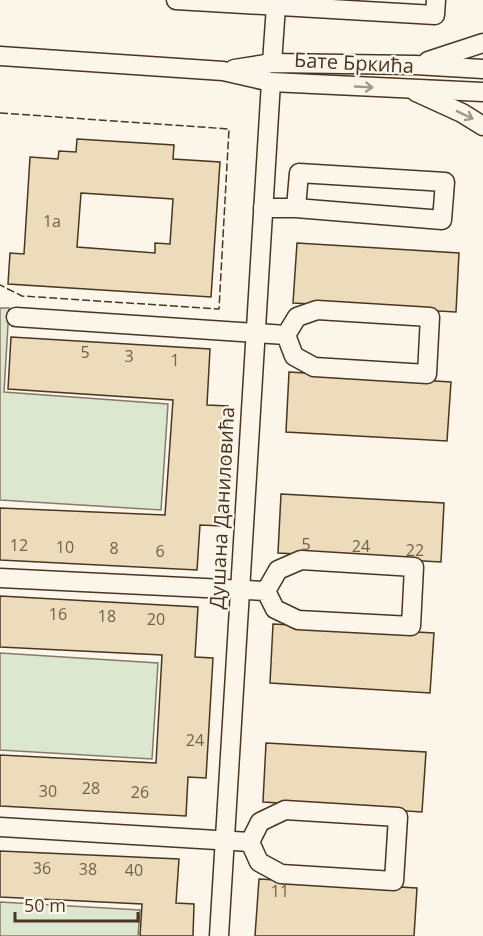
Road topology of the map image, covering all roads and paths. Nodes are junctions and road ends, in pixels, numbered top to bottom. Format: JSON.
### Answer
{"nodes":[{"id":1,"x":176,"y":0,"type":"edge"},
{"id":2,"x":436,"y":0,"type":"edge"},
{"id":3,"x":276,"y":6,"type":"junction"},
{"id":4,"x":483,"y":43,"type":"edge"},
{"id":5,"x":0,"y":56,"type":"edge"},
{"id":6,"x":415,"y":65,"type":"junction"},
{"id":7,"x":483,"y":69,"type":"edge"},
{"id":8,"x":272,"y":73,"type":"junction"},
{"id":9,"x":409,"y":89,"type":"junction"},
{"id":10,"x":483,"y":92,"type":"edge"},
{"id":11,"x":483,"y":126,"type":"edge"},
{"id":12,"x":263,"y":208,"type":"junction"},
{"id":13,"x":296,"y":208,"type":"junction"},
{"id":14,"x":16,"y":317,"type":"dead end"},
{"id":15,"x":255,"y":333,"type":"junction"},
{"id":16,"x":286,"y":335,"type":"junction"},
{"id":17,"x":0,"y":578,"type":"edge"},
{"id":18,"x":240,"y":590,"type":"junction"},
{"id":19,"x":266,"y":591,"type":"junction"},
{"id":20,"x":0,"y":827,"type":"edge"},
{"id":21,"x":225,"y":840,"type":"junction"},
{"id":22,"x":250,"y":842,"type":"junction"},
{"id":23,"x":219,"y":936,"type":"edge"}],
"edges":[{"from":1,"to":3,"type":"street"},
{"from":2,"to":3,"type":"street"},
{"from":3,"to":8,"type":"street","name":"Душана Даниловића"},
{"from":4,"to":6,"type":"street"},
{"from":5,"to":8,"type":"street","name":"Бате Бркића"},
{"from":6,"to":7,"type":"street","name":"Бате Бркића"},
{"from":6,"to":8,"type":"street","name":"Бате Бркића"},
{"from":8,"to":9,"type":"street","name":"Бате Бркића","one_way":true},
{"from":8,"to":12,"type":"street","name":"Душана Даниловића"},
{"from":9,"to":10,"type":"street","name":"Бате Бркића"},
{"from":9,"to":11,"type":"street","one_way":true},
{"from":12,"to":13,"type":"street"},
{"from":12,"to":15,"type":"street","name":"Душана Даниловића"},
{"from":13,"to":13,"type":"street"},
{"from":14,"to":15,"type":"street"},
{"from":15,"to":16,"type":"street"},
{"from":15,"to":18,"type":"street","name":"Душана Даниловића"},
{"from":16,"to":16,"type":"street"},
{"from":17,"to":18,"type":"street"},
{"from":18,"to":19,"type":"street"},
{"from":18,"to":21,"type":"street","name":"Душана Даниловића"},
{"from":19,"to":19,"type":"street"},
{"from":20,"to":21,"type":"street"},
{"from":21,"to":22,"type":"street"},
{"from":21,"to":23,"type":"street","name":"Душана Даниловића"},
{"from":22,"to":22,"type":"street"}]}
